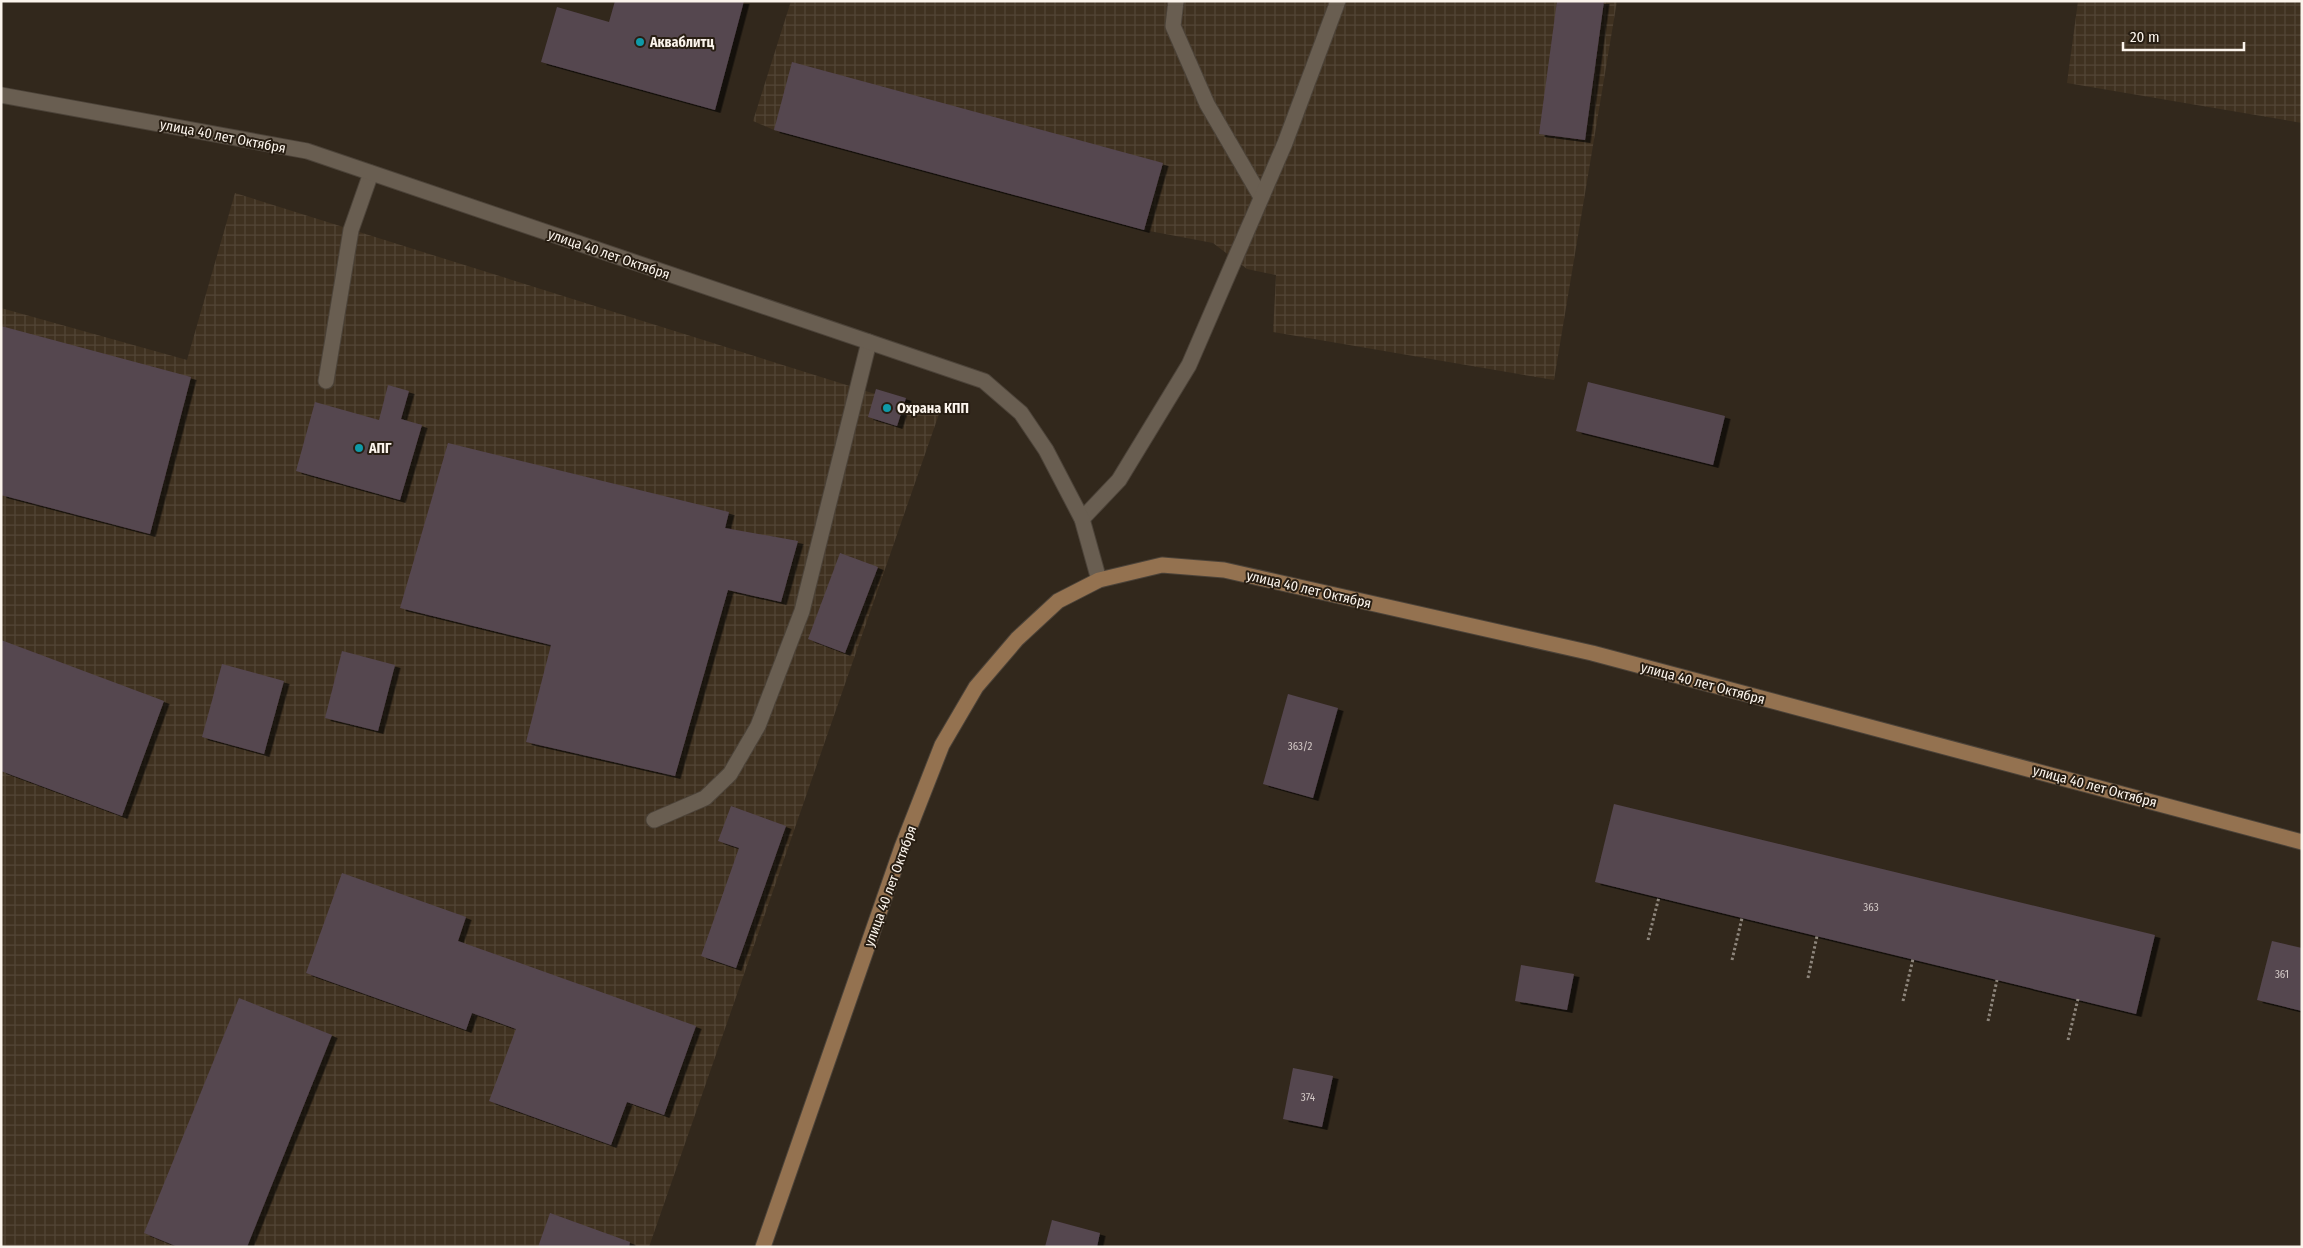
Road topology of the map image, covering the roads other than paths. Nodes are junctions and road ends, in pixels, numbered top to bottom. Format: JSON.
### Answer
{"nodes":[{"id":1,"x":1176,"y":1,"type":"edge"},
{"id":2,"x":1338,"y":1,"type":"edge"},
{"id":3,"x":1,"y":95,"type":"edge"},
{"id":4,"x":371,"y":174,"type":"junction"},
{"id":5,"x":1261,"y":197,"type":"junction"},
{"id":6,"x":869,"y":342,"type":"junction"},
{"id":7,"x":326,"y":382,"type":"dead end"},
{"id":8,"x":1082,"y":520,"type":"junction"},
{"id":9,"x":1099,"y":580,"type":"junction"},
{"id":10,"x":654,"y":820,"type":"dead end"},
{"id":11,"x":2302,"y":842,"type":"edge"},
{"id":12,"x":763,"y":1247,"type":"edge"}],
"edges":[{"from":1,"to":5,"type":"street"},
{"from":2,"to":5,"type":"street"},
{"from":3,"to":4,"type":"street","name":"улица 40 лет Октября"},
{"from":4,"to":6,"type":"street","name":"улица 40 лет Октября"},
{"from":4,"to":7,"type":"street"},
{"from":5,"to":8,"type":"street"},
{"from":6,"to":8,"type":"street","name":"улица 40 лет Октября"},
{"from":6,"to":10,"type":"street"},
{"from":8,"to":9,"type":"street","name":"улица 40 лет Октября"},
{"from":9,"to":11,"type":"street","name":"улица 40 лет Октября"},
{"from":9,"to":12,"type":"street","name":"улица 40 лет Октября"}]}
